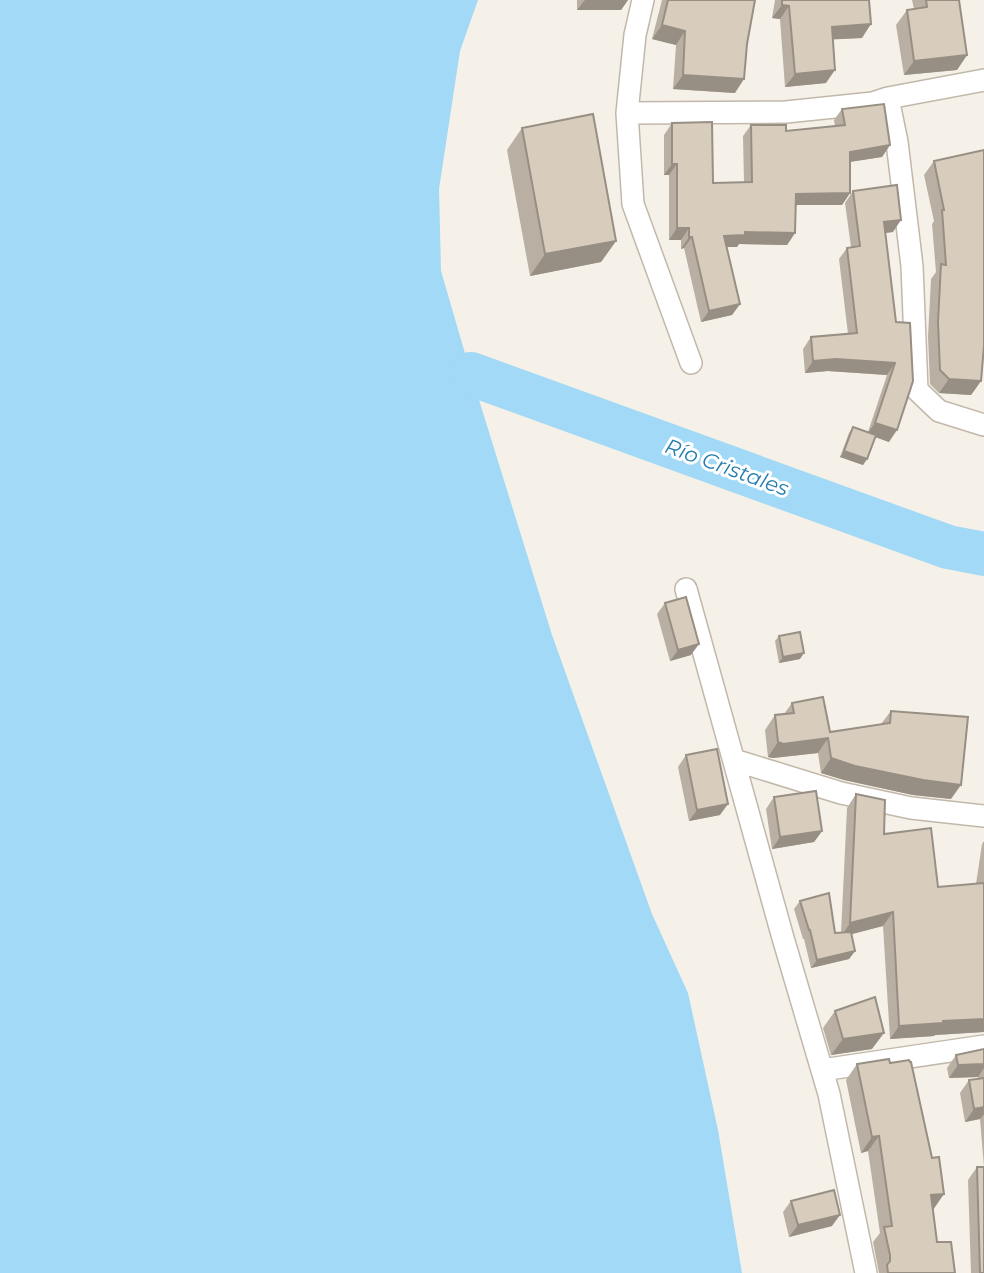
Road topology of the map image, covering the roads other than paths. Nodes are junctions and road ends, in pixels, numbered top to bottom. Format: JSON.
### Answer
{"nodes":[{"id":1,"x":643,"y":0,"type":"edge"},
{"id":2,"x":984,"y":80,"type":"edge"},
{"id":3,"x":888,"y":98,"type":"junction"},
{"id":4,"x":627,"y":113,"type":"junction"},
{"id":5,"x":691,"y":363,"type":"dead end"},
{"id":6,"x":984,"y":425,"type":"edge"},
{"id":7,"x":686,"y":589,"type":"dead end"},
{"id":8,"x":734,"y":760,"type":"junction"},
{"id":9,"x":984,"y":816,"type":"edge"},
{"id":10,"x":984,"y":1046,"type":"edge"},
{"id":11,"x":822,"y":1070,"type":"junction"},
{"id":12,"x":866,"y":1273,"type":"edge"}],
"edges":[{"from":1,"to":4,"type":"street"},
{"from":2,"to":3,"type":"street"},
{"from":3,"to":4,"type":"street"},
{"from":3,"to":6,"type":"street"},
{"from":4,"to":5,"type":"street"},
{"from":7,"to":8,"type":"street"},
{"from":8,"to":9,"type":"street"},
{"from":8,"to":11,"type":"street"},
{"from":10,"to":11,"type":"street"},
{"from":11,"to":12,"type":"street"}]}
